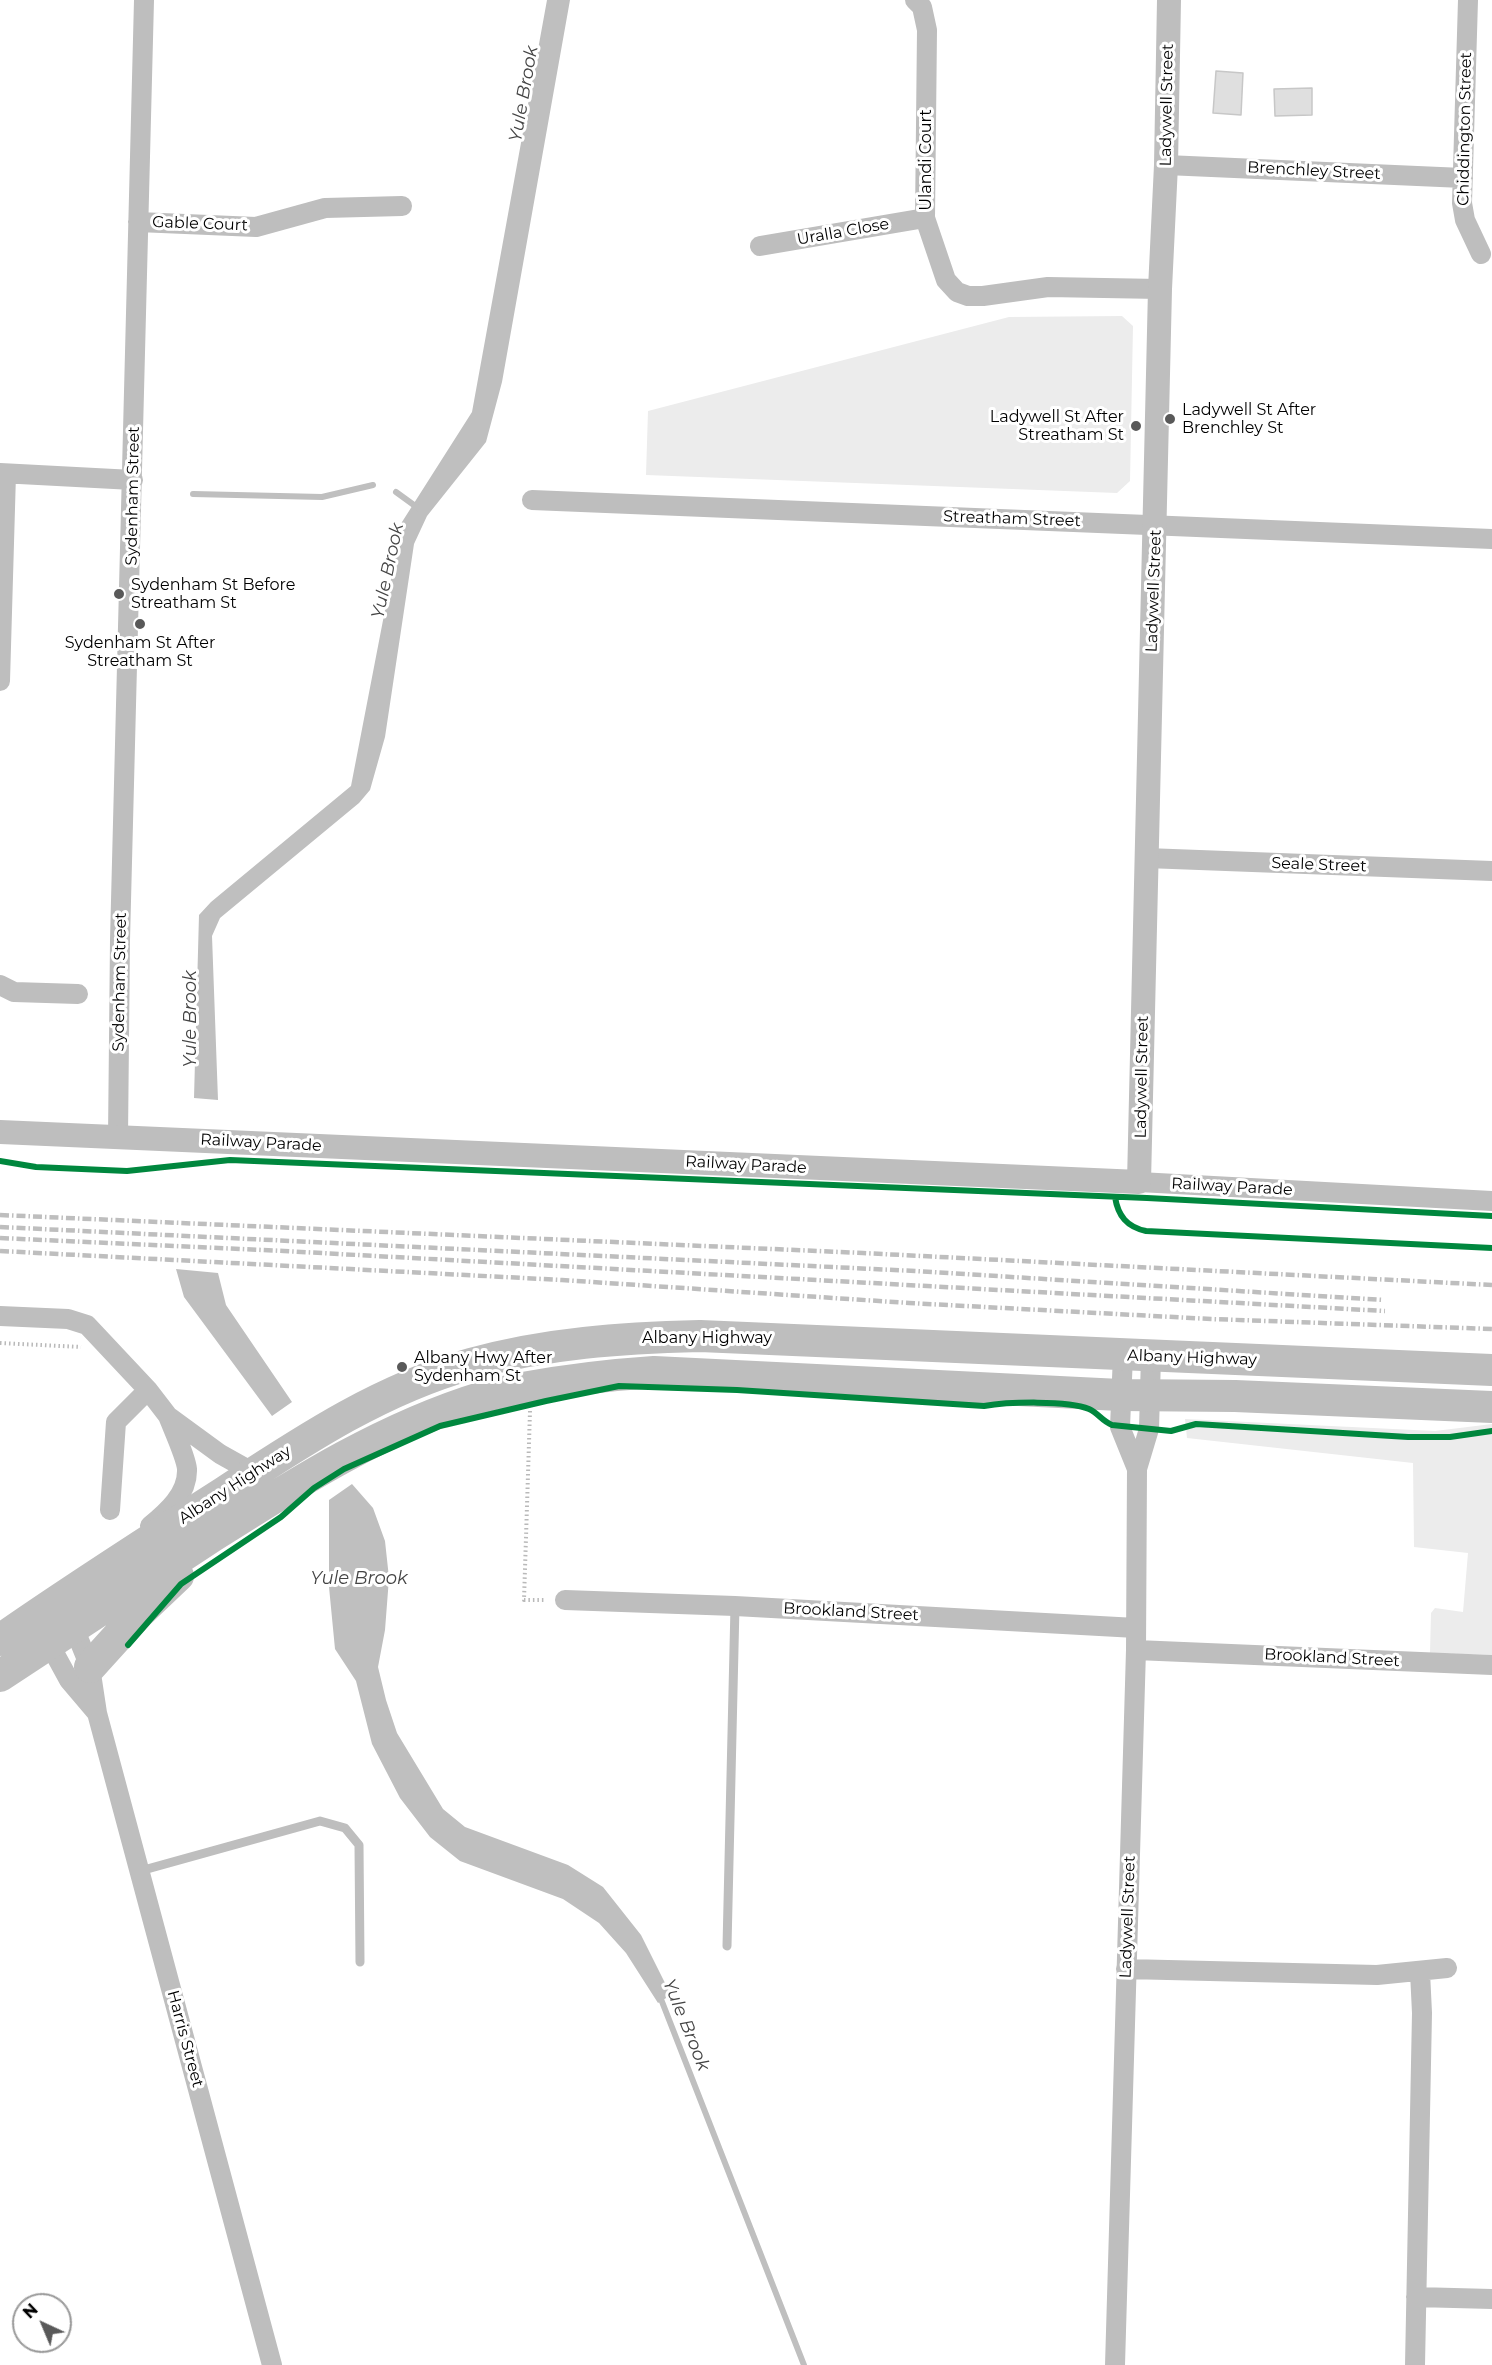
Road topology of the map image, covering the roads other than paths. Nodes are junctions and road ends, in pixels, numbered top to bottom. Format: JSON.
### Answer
{"nodes":[{"id":1,"x":144,"y":0,"type":"edge"},
{"id":2,"x":915,"y":0,"type":"edge"},
{"id":3,"x":1169,"y":0,"type":"edge"},
{"id":4,"x":1468,"y":0,"type":"edge"},
{"id":5,"x":1166,"y":165,"type":"junction"},
{"id":6,"x":1463,"y":178,"type":"junction"},
{"id":7,"x":402,"y":206,"type":"dead end"},
{"id":8,"x":925,"y":218,"type":"junction"},
{"id":9,"x":138,"y":222,"type":"junction"},
{"id":10,"x":760,"y":246,"type":"dead end"},
{"id":11,"x":1480,"y":254,"type":"dead end"},
{"id":12,"x":1160,"y":289,"type":"junction"},
{"id":13,"x":3,"y":473,"type":"edge"},
{"id":14,"x":133,"y":480,"type":"junction"},
{"id":15,"x":532,"y":500,"type":"dead end"},
{"id":16,"x":1156,"y":524,"type":"junction"},
{"id":17,"x":1492,"y":539,"type":"edge"},
{"id":18,"x":0,"y":681,"type":"edge"},
{"id":19,"x":1146,"y":858,"type":"junction"},
{"id":20,"x":1492,"y":871,"type":"edge"},
{"id":21,"x":0,"y":985,"type":"edge"},
{"id":22,"x":78,"y":994,"type":"dead end"},
{"id":23,"x":0,"y":1132,"type":"edge"},
{"id":24,"x":118,"y":1137,"type":"junction"},
{"id":25,"x":1139,"y":1182,"type":"junction"},
{"id":26,"x":1492,"y":1201,"type":"edge"},
{"id":27,"x":0,"y":1316,"type":"edge"},
{"id":28,"x":1137,"y":1356,"type":"junction"},
{"id":29,"x":1492,"y":1370,"type":"edge"},
{"id":30,"x":148,"y":1390,"type":"junction"},
{"id":31,"x":1135,"y":1395,"type":"junction"},
{"id":32,"x":1492,"y":1407,"type":"edge"},
{"id":33,"x":168,"y":1416,"type":"junction"},
{"id":34,"x":1137,"y":1469,"type":"junction"},
{"id":35,"x":254,"y":1473,"type":"junction"},
{"id":36,"x":267,"y":1501,"type":"junction"},
{"id":37,"x":110,"y":1510,"type":"dead end"},
{"id":38,"x":71,"y":1591,"type":"junction"},
{"id":39,"x":565,"y":1600,"type":"road end"},
{"id":40,"x":735,"y":1606,"type":"junction"},
{"id":41,"x":35,"y":1616,"type":"junction"},
{"id":42,"x":1136,"y":1628,"type":"junction"},
{"id":43,"x":62,"y":1636,"type":"junction"},
{"id":44,"x":0,"y":1640,"type":"edge"},
{"id":45,"x":1136,"y":1650,"type":"junction"},
{"id":46,"x":1492,"y":1665,"type":"edge"},
{"id":47,"x":90,"y":1667,"type":"junction"},
{"id":48,"x":0,"y":1676,"type":"edge"},
{"id":49,"x":97,"y":1713,"type":"junction"},
{"id":50,"x":140,"y":1871,"type":"junction"},
{"id":51,"x":727,"y":1947,"type":"dead end"},
{"id":52,"x":360,"y":1962,"type":"dead end"},
{"id":53,"x":1447,"y":1968,"type":"dead end"},
{"id":54,"x":1126,"y":1969,"type":"junction"},
{"id":55,"x":1420,"y":1972,"type":"junction"},
{"id":56,"x":1416,"y":2297,"type":"junction"},
{"id":57,"x":1492,"y":2299,"type":"edge"},
{"id":58,"x":272,"y":2365,"type":"edge"},
{"id":59,"x":1115,"y":2365,"type":"edge"},
{"id":60,"x":1415,"y":2365,"type":"edge"}],
"edges":[{"from":1,"to":9,"type":"street","name":"Sydenham Street"},
{"from":2,"to":8,"type":"street","name":"Ulandi Court"},
{"from":3,"to":5,"type":"street","name":"Ladywell Street"},
{"from":4,"to":6,"type":"street","name":"Chiddington Street"},
{"from":5,"to":6,"type":"street","name":"Brenchley Street"},
{"from":5,"to":12,"type":"street","name":"Ladywell Street"},
{"from":6,"to":11,"type":"street","name":"Chiddington Street"},
{"from":7,"to":9,"type":"street","name":"Gable Court"},
{"from":8,"to":10,"type":"street","name":"Uralla Close"},
{"from":8,"to":12,"type":"street","name":"Ulandi Court"},
{"from":9,"to":14,"type":"street","name":"Sydenham Street"},
{"from":12,"to":16,"type":"street","name":"Ladywell Street"},
{"from":13,"to":14,"type":"street"},
{"from":13,"to":18,"type":"street"},
{"from":14,"to":24,"type":"street","name":"Sydenham Street"},
{"from":15,"to":16,"type":"street","name":"Streatham Street"},
{"from":16,"to":17,"type":"street","name":"Streatham Street"},
{"from":16,"to":19,"type":"street","name":"Ladywell Street"},
{"from":19,"to":20,"type":"street","name":"Seale Street"},
{"from":19,"to":25,"type":"street","name":"Ladywell Street"},
{"from":21,"to":22,"type":"street"},
{"from":23,"to":24,"type":"street","name":"Railway Parade"},
{"from":24,"to":25,"type":"street","name":"Railway Parade"},
{"from":25,"to":26,"type":"street","name":"Railway Parade"},
{"from":27,"to":30,"type":"street"},
{"from":28,"to":29,"type":"highway","name":"Albany Highway"},
{"from":28,"to":31,"type":"street","name":"Ladywell Street"},
{"from":28,"to":31,"type":"street","name":"Ladywell Street"},
{"from":28,"to":35,"type":"highway","name":"Albany Highway"},
{"from":30,"to":33,"type":"street"},
{"from":30,"to":37,"type":"street"},
{"from":31,"to":32,"type":"highway","name":"Albany Highway"},
{"from":31,"to":34,"type":"street","name":"Ladywell Street"},
{"from":31,"to":34,"type":"street","name":"Ladywell Street"},
{"from":31,"to":36,"type":"highway","name":"Albany Highway"},
{"from":33,"to":35,"type":"street"},
{"from":33,"to":38,"type":"street"},
{"from":34,"to":42,"type":"street","name":"Ladywell Street"},
{"from":35,"to":38,"type":"highway","name":"Albany Highway"},
{"from":36,"to":43,"type":"highway","name":"Albany Highway"},
{"from":36,"to":47,"type":"highway"},
{"from":38,"to":41,"type":"highway","name":"Albany Highway"},
{"from":38,"to":43,"type":"street","name":"Harris Street"},
{"from":39,"to":40,"type":"street","name":"Brookland Street"},
{"from":40,"to":42,"type":"street","name":"Brookland Street"},
{"from":40,"to":51,"type":"lane"},
{"from":41,"to":43,"type":"street","name":"Harris Street"},
{"from":41,"to":44,"type":"highway","name":"Albany Highway"},
{"from":42,"to":45,"type":"street","name":"Ladywell Street"},
{"from":43,"to":47,"type":"street","name":"Harris Street"},
{"from":43,"to":48,"type":"highway","name":"Albany Highway"},
{"from":43,"to":49,"type":"street","name":"Harris Street"},
{"from":45,"to":46,"type":"street","name":"Brookland Street"},
{"from":45,"to":54,"type":"street","name":"Ladywell Street"},
{"from":47,"to":49,"type":"street","name":"Harris Street"},
{"from":49,"to":50,"type":"street","name":"Harris Street"},
{"from":50,"to":52,"type":"lane"},
{"from":50,"to":58,"type":"street","name":"Harris Street"},
{"from":53,"to":55,"type":"street"},
{"from":54,"to":55,"type":"street"},
{"from":54,"to":59,"type":"street","name":"Ladywell Street"},
{"from":55,"to":56,"type":"street"},
{"from":56,"to":57,"type":"street"},
{"from":56,"to":60,"type":"street"}]}
